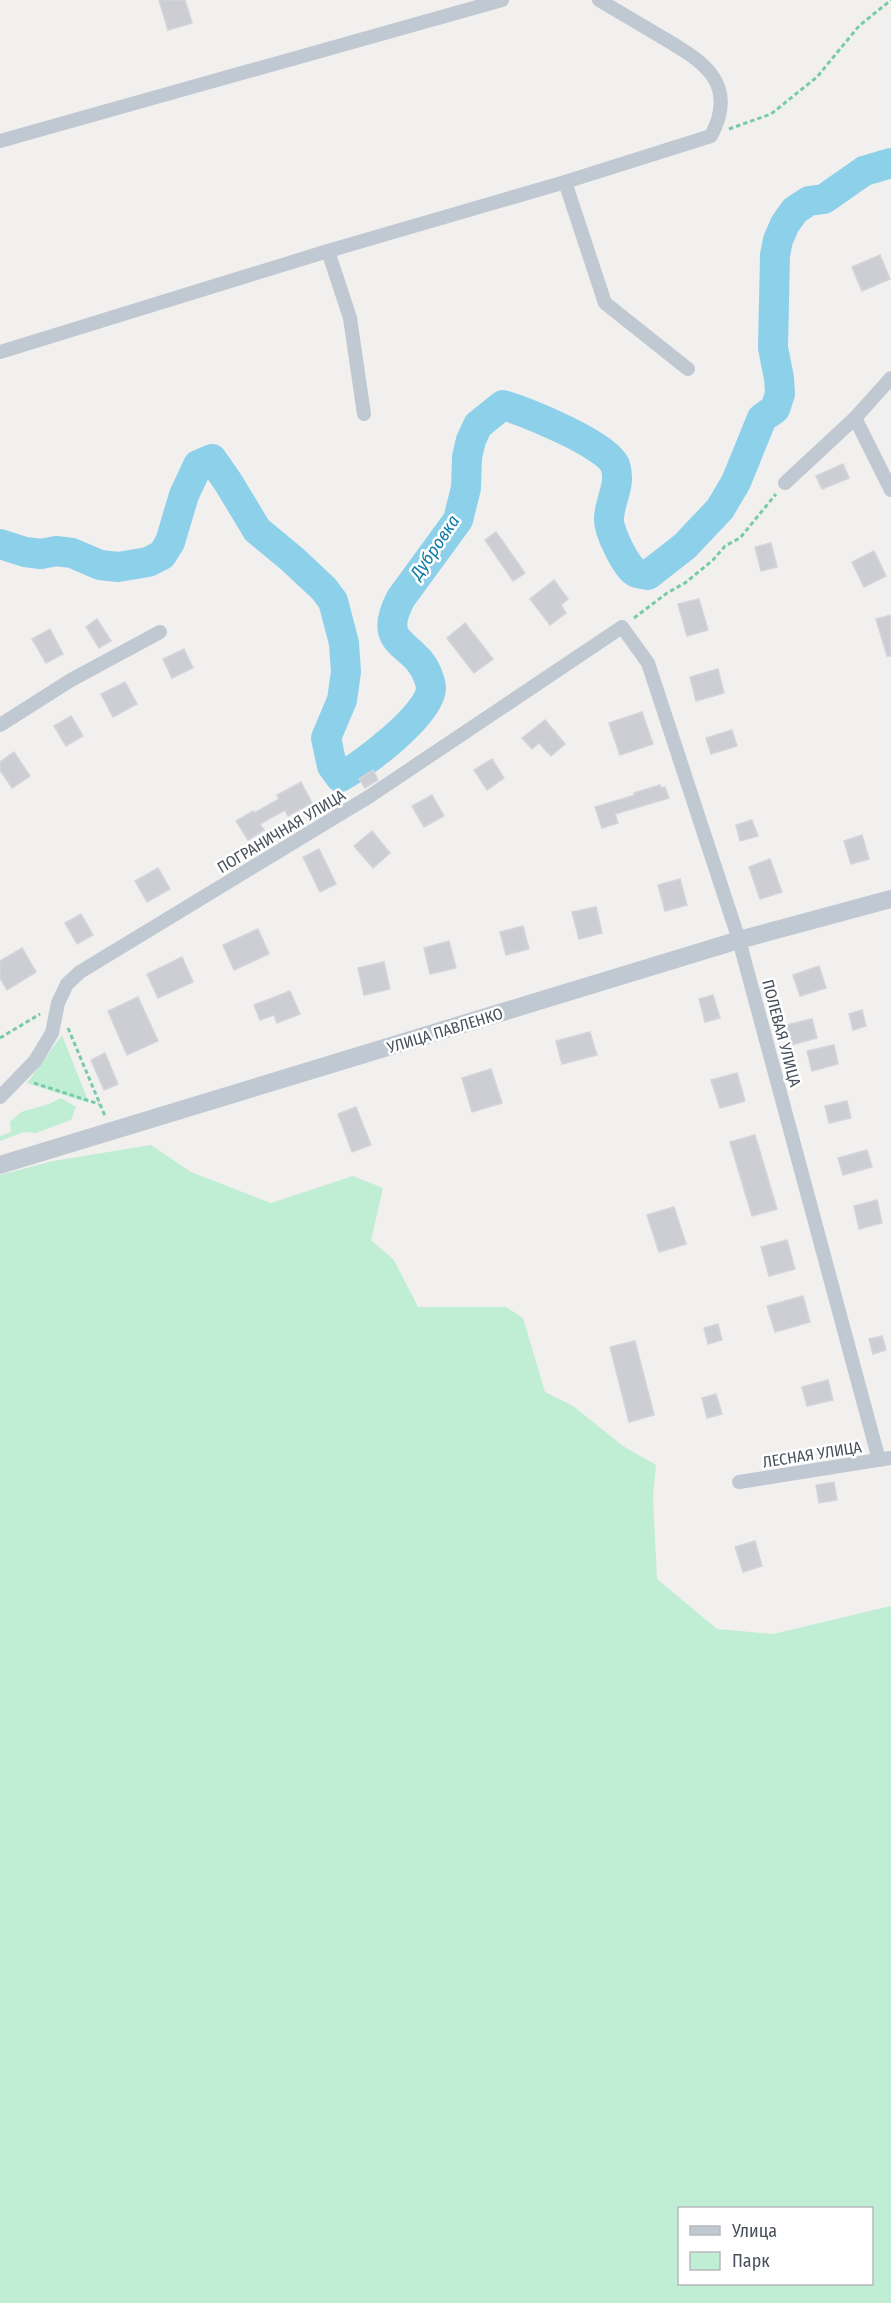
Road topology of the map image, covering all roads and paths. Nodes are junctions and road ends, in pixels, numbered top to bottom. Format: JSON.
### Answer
{"nodes":[{"id":1,"x":502,"y":0,"type":"edge"},
{"id":2,"x":599,"y":0,"type":"edge"},
{"id":3,"x":891,"y":0,"type":"edge"},
{"id":4,"x":711,"y":136,"type":"junction"},
{"id":5,"x":0,"y":141,"type":"edge"},
{"id":6,"x":565,"y":182,"type":"junction"},
{"id":7,"x":328,"y":251,"type":"junction"},
{"id":8,"x":0,"y":352,"type":"edge"},
{"id":9,"x":688,"y":369,"type":"dead end"},
{"id":10,"x":891,"y":378,"type":"edge"},
{"id":11,"x":364,"y":414,"type":"dead end"},
{"id":12,"x":855,"y":418,"type":"junction"},
{"id":13,"x":785,"y":483,"type":"joint"},
{"id":14,"x":891,"y":490,"type":"edge"},
{"id":15,"x":622,"y":627,"type":"junction"},
{"id":16,"x":160,"y":632,"type":"dead end"},
{"id":17,"x":0,"y":725,"type":"edge"},
{"id":18,"x":891,"y":899,"type":"edge"},
{"id":19,"x":740,"y":940,"type":"junction"},
{"id":20,"x":58,"y":1003,"type":"junction"},
{"id":21,"x":0,"y":1038,"type":"edge"},
{"id":22,"x":19,"y":1079,"type":"junction"},
{"id":23,"x":0,"y":1096,"type":"edge"},
{"id":24,"x":100,"y":1105,"type":"junction"},
{"id":25,"x":111,"y":1132,"type":"junction"},
{"id":26,"x":0,"y":1165,"type":"edge"},
{"id":27,"x":885,"y":1459,"type":"edge"},
{"id":28,"x":739,"y":1482,"type":"dead end"}],
"edges":[{"from":1,"to":5,"type":"street"},
{"from":2,"to":4,"type":"street"},
{"from":3,"to":4,"type":"path"},
{"from":4,"to":6,"type":"street"},
{"from":6,"to":7,"type":"street"},
{"from":6,"to":9,"type":"street"},
{"from":7,"to":8,"type":"street"},
{"from":7,"to":11,"type":"street"},
{"from":10,"to":12,"type":"street"},
{"from":12,"to":13,"type":"street"},
{"from":12,"to":14,"type":"street"},
{"from":13,"to":15,"type":"path"},
{"from":15,"to":19,"type":"street","name":"ПОЛЕВАЯ УЛИЦА"},
{"from":15,"to":20,"type":"street","name":"ПОГРАНИЧНАЯ УЛИЦА"},
{"from":16,"to":17,"type":"street"},
{"from":18,"to":19,"type":"street","name":"УЛИЦА ПАВЛЕНКО"},
{"from":19,"to":25,"type":"street","name":"УЛИЦА ПАВЛЕНКО"},
{"from":19,"to":27,"type":"street","name":"ПОЛЕВАЯ УЛИЦА"},
{"from":20,"to":21,"type":"path"},
{"from":20,"to":22,"type":"street","name":"ПОГРАНИЧНАЯ УЛИЦА"},
{"from":20,"to":24,"type":"path"},
{"from":22,"to":23,"type":"street","name":"ПОГРАНИЧНАЯ УЛИЦА"},
{"from":22,"to":24,"type":"path"},
{"from":24,"to":25,"type":"path"},
{"from":25,"to":26,"type":"street","name":"УЛИЦА ПАВЛЕНКО"},
{"from":27,"to":28,"type":"street","name":"ЛЕСНАЯ УЛИЦА"}]}
